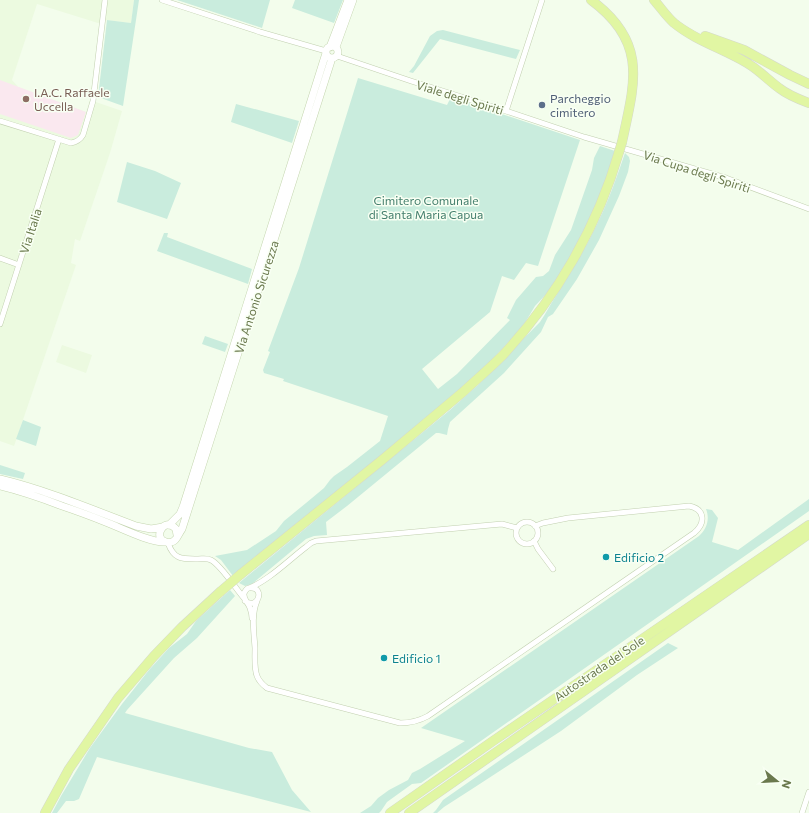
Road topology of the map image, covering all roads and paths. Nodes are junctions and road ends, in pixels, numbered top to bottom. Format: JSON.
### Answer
{"nodes":[{"id":1,"x":105,"y":0,"type":"edge"},
{"id":2,"x":162,"y":0,"type":"edge"},
{"id":3,"x":348,"y":0,"type":"edge"},
{"id":4,"x":353,"y":0,"type":"edge"},
{"id":5,"x":542,"y":0,"type":"edge"},
{"id":6,"x":591,"y":0,"type":"edge"},
{"id":7,"x":654,"y":0,"type":"edge"},
{"id":8,"x":662,"y":0,"type":"edge"},
{"id":9,"x":331,"y":52,"type":"junction"},
{"id":10,"x":809,"y":84,"type":"edge"},
{"id":11,"x":809,"y":103,"type":"edge"},
{"id":12,"x":506,"y":110,"type":"junction"},
{"id":13,"x":0,"y":121,"type":"edge"},
{"id":14,"x":584,"y":137,"type":"joint"},
{"id":15,"x":59,"y":139,"type":"junction"},
{"id":16,"x":809,"y":209,"type":"edge"},
{"id":17,"x":0,"y":258,"type":"edge"},
{"id":18,"x":19,"y":265,"type":"junction"},
{"id":19,"x":0,"y":324,"type":"edge"},
{"id":20,"x":0,"y":479,"type":"edge"},
{"id":21,"x":0,"y":486,"type":"edge"},
{"id":22,"x":809,"y":525,"type":"edge"},
{"id":23,"x":166,"y":526,"type":"junction"},
{"id":24,"x":535,"y":526,"type":"junction"},
{"id":25,"x":517,"y":528,"type":"junction"},
{"id":26,"x":809,"y":534,"type":"edge"},
{"id":27,"x":177,"y":535,"type":"junction"},
{"id":28,"x":534,"y":541,"type":"junction"},
{"id":29,"x":166,"y":542,"type":"junction"},
{"id":30,"x":553,"y":569,"type":"dead end"},
{"id":31,"x":265,"y":579,"type":"junction"},
{"id":32,"x":234,"y":586,"type":"junction"},
{"id":33,"x":248,"y":588,"type":"junction"},
{"id":34,"x":259,"y":594,"type":"junction"},
{"id":35,"x":244,"y":600,"type":"junction"},
{"id":36,"x":257,"y":601,"type":"junction"},
{"id":37,"x":254,"y":621,"type":"junction"},
{"id":38,"x":809,"y":792,"type":"edge"},
{"id":39,"x":45,"y":813,"type":"edge"},
{"id":40,"x":390,"y":813,"type":"edge"},
{"id":41,"x":409,"y":813,"type":"edge"},
{"id":42,"x":802,"y":813,"type":"edge"}],
"edges":[{"from":1,"to":15,"type":"street"},
{"from":2,"to":9,"type":"street","name":"Viale degli Spiriti"},
{"from":3,"to":9,"type":"street"},
{"from":4,"to":9,"type":"street"},
{"from":5,"to":12,"type":"street"},
{"from":6,"to":39,"type":"highway","bridge":true},
{"from":7,"to":11,"type":"highway"},
{"from":8,"to":10,"type":"highway"},
{"from":9,"to":12,"type":"street","name":"Viale degli Spiriti"},
{"from":9,"to":23,"type":"street","name":"Via Antonio Sicurezza"},
{"from":9,"to":27,"type":"street","name":"Via Antonio Sicurezza"},
{"from":12,"to":14,"type":"street","name":"Viale degli Spiriti"},
{"from":13,"to":15,"type":"street"},
{"from":14,"to":16,"type":"street","name":"Via Cupa degli Spiriti"},
{"from":15,"to":18,"type":"street","name":"Via Italia"},
{"from":17,"to":18,"type":"street"},
{"from":18,"to":19,"type":"street","name":"Via Italia"},
{"from":20,"to":23,"type":"street"},
{"from":21,"to":29,"type":"street"},
{"from":22,"to":40,"type":"highway","name":"Autostrada del Sole"},
{"from":23,"to":27,"type":"street"},
{"from":23,"to":29,"type":"street"},
{"from":24,"to":25,"type":"street"},
{"from":24,"to":28,"type":"street"},
{"from":24,"to":37,"type":"street"},
{"from":25,"to":28,"type":"street"},
{"from":25,"to":31,"type":"street"},
{"from":26,"to":41,"type":"highway","name":"Autostrada del Sole"},
{"from":27,"to":29,"type":"street","name":"Via Antonio Sicurezza"},
{"from":28,"to":30,"type":"street"},
{"from":29,"to":32,"type":"street"},
{"from":31,"to":33,"type":"street"},
{"from":31,"to":34,"type":"street"},
{"from":32,"to":33,"type":"street"},
{"from":32,"to":35,"type":"street"},
{"from":33,"to":34,"type":"street"},
{"from":33,"to":35,"type":"street"},
{"from":34,"to":36,"type":"street"},
{"from":35,"to":36,"type":"street"},
{"from":35,"to":37,"type":"street"},
{"from":36,"to":37,"type":"street"},
{"from":38,"to":42,"type":"street"}]}
